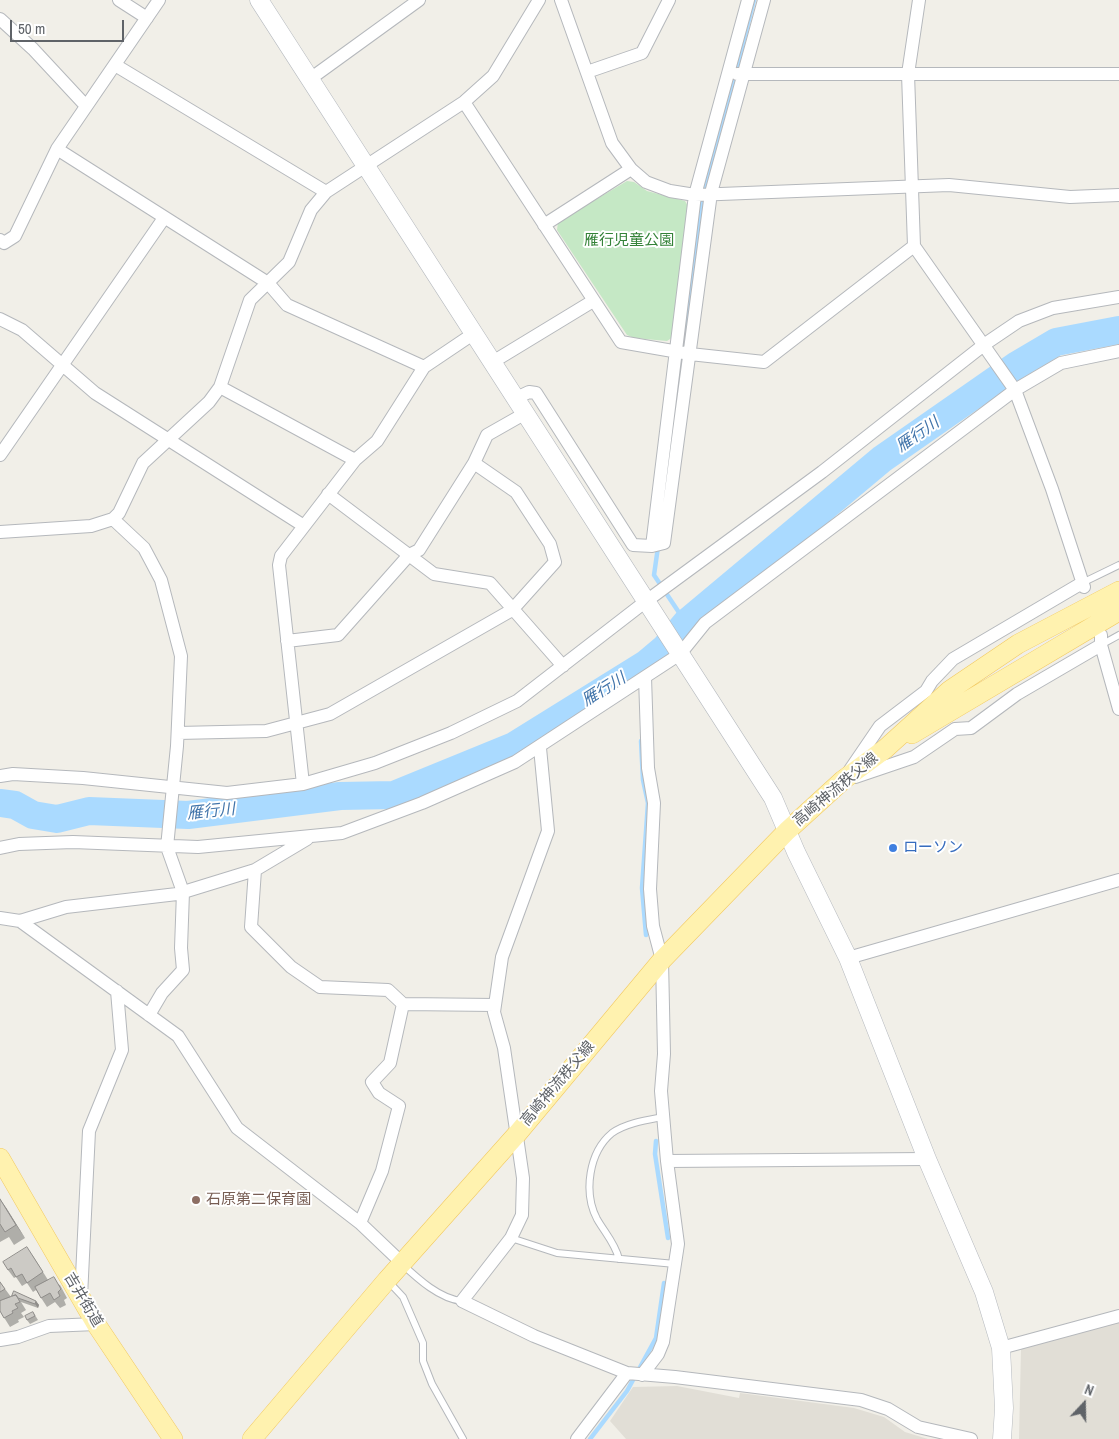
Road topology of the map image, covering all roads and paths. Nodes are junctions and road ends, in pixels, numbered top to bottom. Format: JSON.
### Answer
{"nodes":[{"id":1,"x":119,"y":0,"type":"edge"},
{"id":2,"x":159,"y":0,"type":"edge"},
{"id":3,"x":259,"y":0,"type":"edge"},
{"id":4,"x":539,"y":0,"type":"edge"},
{"id":5,"x":560,"y":0,"type":"edge"},
{"id":6,"x":669,"y":0,"type":"edge"},
{"id":7,"x":734,"y":0,"type":"edge"},
{"id":8,"x":918,"y":0,"type":"edge"},
{"id":9,"x":416,"y":1,"type":"edge"},
{"id":10,"x":747,"y":3,"type":"edge"},
{"id":11,"x":762,"y":5,"type":"edge"},
{"id":12,"x":147,"y":18,"type":"junction"},
{"id":13,"x":0,"y":19,"type":"edge"},
{"id":14,"x":115,"y":65,"type":"junction"},
{"id":15,"x":587,"y":72,"type":"junction"},
{"id":16,"x":728,"y":74,"type":"junction"},
{"id":17,"x":744,"y":74,"type":"junction"},
{"id":18,"x":908,"y":74,"type":"junction"},
{"id":19,"x":1119,"y":74,"type":"edge"},
{"id":20,"x":310,"y":79,"type":"junction"},
{"id":21,"x":464,"y":102,"type":"junction"},
{"id":22,"x":86,"y":106,"type":"junction"},
{"id":23,"x":57,"y":149,"type":"junction"},
{"id":24,"x":366,"y":165,"type":"junction"},
{"id":25,"x":631,"y":169,"type":"junction"},
{"id":26,"x":913,"y":185,"type":"junction"},
{"id":27,"x":326,"y":192,"type":"junction"},
{"id":28,"x":712,"y":193,"type":"junction"},
{"id":29,"x":1119,"y":194,"type":"edge"},
{"id":30,"x":695,"y":195,"type":"junction"},
{"id":31,"x":164,"y":218,"type":"junction"},
{"id":32,"x":544,"y":225,"type":"junction"},
{"id":33,"x":0,"y":240,"type":"edge"},
{"id":34,"x":914,"y":246,"type":"junction"},
{"id":35,"x":268,"y":283,"type":"junction"},
{"id":36,"x":1119,"y":297,"type":"edge"},
{"id":37,"x":593,"y":300,"type":"junction"},
{"id":38,"x":0,"y":319,"type":"edge"},
{"id":39,"x":473,"y":334,"type":"junction"},
{"id":40,"x":985,"y":344,"type":"junction"},
{"id":41,"x":675,"y":351,"type":"junction"},
{"id":42,"x":1119,"y":351,"type":"edge"},
{"id":43,"x":690,"y":354,"type":"junction"},
{"id":44,"x":491,"y":363,"type":"junction"},
{"id":45,"x":63,"y":366,"type":"junction"},
{"id":46,"x":424,"y":367,"type":"junction"},
{"id":47,"x":220,"y":387,"type":"junction"},
{"id":48,"x":1015,"y":390,"type":"junction"},
{"id":49,"x":519,"y":407,"type":"junction"},
{"id":50,"x":5,"y":438,"type":"edge"},
{"id":51,"x":169,"y":438,"type":"junction"},
{"id":52,"x":0,"y":455,"type":"edge"},
{"id":53,"x":355,"y":460,"type":"junction"},
{"id":54,"x":474,"y":463,"type":"junction"},
{"id":55,"x":328,"y":494,"type":"junction"},
{"id":56,"x":112,"y":519,"type":"junction"},
{"id":57,"x":304,"y":526,"type":"junction"},
{"id":58,"x":0,"y":532,"type":"edge"},
{"id":59,"x":652,"y":546,"type":"junction"},
{"id":60,"x":409,"y":555,"type":"junction"},
{"id":61,"x":1119,"y":565,"type":"edge"},
{"id":62,"x":1083,"y":585,"type":"junction"},
{"id":63,"x":1119,"y":591,"type":"edge"},
{"id":64,"x":645,"y":602,"type":"junction"},
{"id":65,"x":512,"y":610,"type":"junction"},
{"id":66,"x":1119,"y":611,"type":"edge"},
{"id":67,"x":1119,"y":635,"type":"edge"},
{"id":68,"x":287,"y":640,"type":"junction"},
{"id":69,"x":1101,"y":640,"type":"junction"},
{"id":70,"x":680,"y":654,"type":"junction"},
{"id":71,"x":563,"y":666,"type":"junction"},
{"id":72,"x":645,"y":677,"type":"junction"},
{"id":73,"x":1119,"y":709,"type":"edge"},
{"id":74,"x":296,"y":724,"type":"junction"},
{"id":75,"x":178,"y":733,"type":"junction"},
{"id":76,"x":540,"y":748,"type":"junction"},
{"id":77,"x":885,"y":749,"type":"junction"},
{"id":78,"x":0,"y":776,"type":"edge"},
{"id":79,"x":843,"y":780,"type":"junction"},
{"id":80,"x":303,"y":784,"type":"junction"},
{"id":81,"x":173,"y":789,"type":"junction"},
{"id":82,"x":787,"y":831,"type":"junction"},
{"id":83,"x":311,"y":836,"type":"junction"},
{"id":84,"x":167,"y":846,"type":"junction"},
{"id":85,"x":0,"y":848,"type":"edge"},
{"id":86,"x":255,"y":870,"type":"junction"},
{"id":87,"x":1119,"y":880,"type":"edge"},
{"id":88,"x":183,"y":892,"type":"junction"},
{"id":89,"x":0,"y":918,"type":"edge"},
{"id":90,"x":20,"y":922,"type":"junction"},
{"id":91,"x":848,"y":958,"type":"junction"},
{"id":92,"x":662,"y":960,"type":"junction"},
{"id":93,"x":117,"y":991,"type":"junction"},
{"id":94,"x":404,"y":1004,"type":"junction"},
{"id":95,"x":495,"y":1005,"type":"junction"},
{"id":96,"x":149,"y":1015,"type":"junction"},
{"id":97,"x":663,"y":1117,"type":"junction"},
{"id":98,"x":517,"y":1134,"type":"junction"},
{"id":99,"x":0,"y":1158,"type":"edge"},
{"id":100,"x":927,"y":1159,"type":"junction"},
{"id":101,"x":667,"y":1161,"type":"junction"},
{"id":102,"x":360,"y":1224,"type":"junction"},
{"id":103,"x":511,"y":1238,"type":"junction"},
{"id":104,"x":619,"y":1259,"type":"junction"},
{"id":105,"x":402,"y":1263,"type":"junction"},
{"id":106,"x":675,"y":1264,"type":"junction"},
{"id":107,"x":387,"y":1280,"type":"junction"},
{"id":108,"x":81,"y":1298,"type":"junction"},
{"id":109,"x":462,"y":1301,"type":"junction"},
{"id":110,"x":1119,"y":1316,"type":"edge"},
{"id":111,"x":96,"y":1324,"type":"junction"},
{"id":112,"x":0,"y":1340,"type":"edge"},
{"id":113,"x":1001,"y":1348,"type":"junction"},
{"id":114,"x":627,"y":1373,"type":"junction"},
{"id":115,"x":642,"y":1374,"type":"junction"},
{"id":116,"x":173,"y":1439,"type":"edge"},
{"id":117,"x":252,"y":1439,"type":"edge"},
{"id":118,"x":463,"y":1439,"type":"edge"},
{"id":119,"x":577,"y":1439,"type":"edge"},
{"id":120,"x":971,"y":1439,"type":"edge"},
{"id":121,"x":1002,"y":1439,"type":"edge"}],
"edges":[{"from":1,"to":12,"type":"street"},
{"from":2,"to":12,"type":"street"},
{"from":3,"to":20,"type":"street"},
{"from":4,"to":21,"type":"street"},
{"from":5,"to":15,"type":"street"},
{"from":6,"to":15,"type":"street"},
{"from":7,"to":10,"type":"street"},
{"from":8,"to":18,"type":"street"},
{"from":9,"to":20,"type":"street"},
{"from":10,"to":11,"type":"street"},
{"from":10,"to":16,"type":"street"},
{"from":11,"to":17,"type":"street"},
{"from":12,"to":14,"type":"street"},
{"from":13,"to":22,"type":"street"},
{"from":14,"to":22,"type":"street"},
{"from":14,"to":27,"type":"street"},
{"from":15,"to":25,"type":"street"},
{"from":16,"to":17,"type":"street"},
{"from":16,"to":30,"type":"street"},
{"from":17,"to":18,"type":"street"},
{"from":17,"to":28,"type":"street"},
{"from":18,"to":19,"type":"street"},
{"from":18,"to":26,"type":"street"},
{"from":20,"to":24,"type":"street"},
{"from":21,"to":24,"type":"street"},
{"from":21,"to":32,"type":"street"},
{"from":22,"to":23,"type":"street"},
{"from":23,"to":31,"type":"street"},
{"from":23,"to":33,"type":"street"},
{"from":24,"to":27,"type":"street"},
{"from":24,"to":39,"type":"street"},
{"from":25,"to":30,"type":"street"},
{"from":25,"to":32,"type":"street"},
{"from":26,"to":28,"type":"street"},
{"from":26,"to":29,"type":"street"},
{"from":26,"to":34,"type":"street"},
{"from":27,"to":35,"type":"street"},
{"from":28,"to":30,"type":"street"},
{"from":28,"to":43,"type":"street"},
{"from":30,"to":41,"type":"street"},
{"from":31,"to":35,"type":"street"},
{"from":31,"to":45,"type":"street"},
{"from":32,"to":37,"type":"street"},
{"from":34,"to":40,"type":"street"},
{"from":34,"to":43,"type":"street"},
{"from":35,"to":46,"type":"street"},
{"from":35,"to":47,"type":"street"},
{"from":36,"to":40,"type":"street"},
{"from":37,"to":41,"type":"street"},
{"from":37,"to":44,"type":"street"},
{"from":38,"to":45,"type":"street"},
{"from":39,"to":44,"type":"street"},
{"from":39,"to":46,"type":"street"},
{"from":40,"to":48,"type":"street"},
{"from":40,"to":64,"type":"street"},
{"from":41,"to":43,"type":"street"},
{"from":41,"to":59,"type":"street"},
{"from":42,"to":48,"type":"street"},
{"from":43,"to":59,"type":"street"},
{"from":44,"to":49,"type":"street"},
{"from":45,"to":50,"type":"street"},
{"from":45,"to":51,"type":"street"},
{"from":46,"to":53,"type":"street"},
{"from":47,"to":51,"type":"street"},
{"from":47,"to":53,"type":"street"},
{"from":48,"to":62,"type":"street"},
{"from":48,"to":70,"type":"street"},
{"from":49,"to":54,"type":"street"},
{"from":49,"to":59,"type":"street"},
{"from":49,"to":64,"type":"street"},
{"from":50,"to":52,"type":"street"},
{"from":51,"to":56,"type":"street"},
{"from":51,"to":57,"type":"street"},
{"from":53,"to":55,"type":"street"},
{"from":54,"to":60,"type":"street"},
{"from":54,"to":65,"type":"street"},
{"from":55,"to":57,"type":"street"},
{"from":55,"to":60,"type":"street"},
{"from":56,"to":58,"type":"street"},
{"from":56,"to":75,"type":"street"},
{"from":57,"to":68,"type":"street"},
{"from":60,"to":65,"type":"street"},
{"from":60,"to":68,"type":"street"},
{"from":61,"to":62,"type":"lane"},
{"from":62,"to":79,"type":"street"},
{"from":63,"to":77,"type":"main road","name":"高崎神流秩父線"},
{"from":64,"to":70,"type":"street"},
{"from":64,"to":71,"type":"street"},
{"from":65,"to":71,"type":"street"},
{"from":65,"to":74,"type":"street"},
{"from":66,"to":77,"type":"main road","name":"高崎神流秩父線"},
{"from":67,"to":69,"type":"lane"},
{"from":68,"to":74,"type":"street"},
{"from":69,"to":73,"type":"street"},
{"from":69,"to":79,"type":"street"},
{"from":70,"to":72,"type":"street"},
{"from":70,"to":82,"type":"street"},
{"from":71,"to":80,"type":"street"},
{"from":72,"to":76,"type":"street"},
{"from":72,"to":92,"type":"street"},
{"from":74,"to":75,"type":"street"},
{"from":74,"to":80,"type":"street"},
{"from":75,"to":81,"type":"street"},
{"from":76,"to":83,"type":"street"},
{"from":76,"to":95,"type":"street"},
{"from":77,"to":79,"type":"main road","name":"高崎神流秩父線"},
{"from":78,"to":81,"type":"street"},
{"from":79,"to":82,"type":"main road","name":"高崎神流秩父線"},
{"from":80,"to":81,"type":"street"},
{"from":81,"to":84,"type":"street"},
{"from":82,"to":91,"type":"street"},
{"from":82,"to":92,"type":"main road","name":"高崎神流秩父線"},
{"from":83,"to":84,"type":"street"},
{"from":83,"to":86,"type":"street"},
{"from":84,"to":85,"type":"street"},
{"from":84,"to":88,"type":"street"},
{"from":86,"to":88,"type":"street"},
{"from":86,"to":94,"type":"street"},
{"from":87,"to":91,"type":"street"},
{"from":88,"to":90,"type":"street"},
{"from":88,"to":96,"type":"street"},
{"from":89,"to":90,"type":"street"},
{"from":90,"to":93,"type":"street"},
{"from":91,"to":100,"type":"street"},
{"from":92,"to":97,"type":"street"},
{"from":92,"to":98,"type":"main road","name":"高崎神流秩父線"},
{"from":93,"to":96,"type":"street"},
{"from":93,"to":108,"type":"street"},
{"from":94,"to":95,"type":"street"},
{"from":94,"to":102,"type":"street"},
{"from":95,"to":98,"type":"street"},
{"from":96,"to":102,"type":"street"},
{"from":97,"to":101,"type":"street"},
{"from":97,"to":104,"type":"lane"},
{"from":98,"to":103,"type":"street"},
{"from":98,"to":105,"type":"main road","name":"高崎神流秩父線"},
{"from":99,"to":108,"type":"main road","name":"吉井街道"},
{"from":100,"to":101,"type":"street"},
{"from":100,"to":113,"type":"street"},
{"from":101,"to":106,"type":"street"},
{"from":102,"to":105,"type":"street"},
{"from":103,"to":104,"type":"lane"},
{"from":103,"to":109,"type":"street"},
{"from":104,"to":106,"type":"lane"},
{"from":105,"to":107,"type":"main road","name":"高崎神流秩父線"},
{"from":105,"to":109,"type":"lane"},
{"from":106,"to":115,"type":"street"},
{"from":107,"to":117,"type":"main road","name":"高崎神流秩父線"},
{"from":107,"to":118,"type":"lane"},
{"from":108,"to":111,"type":"main road","name":"吉井街道"},
{"from":109,"to":114,"type":"street"},
{"from":110,"to":113,"type":"street"},
{"from":111,"to":112,"type":"street"},
{"from":111,"to":116,"type":"main road","name":"吉井街道"},
{"from":113,"to":121,"type":"street"},
{"from":114,"to":115,"type":"street"},
{"from":114,"to":119,"type":"street"},
{"from":115,"to":120,"type":"street"}]}
